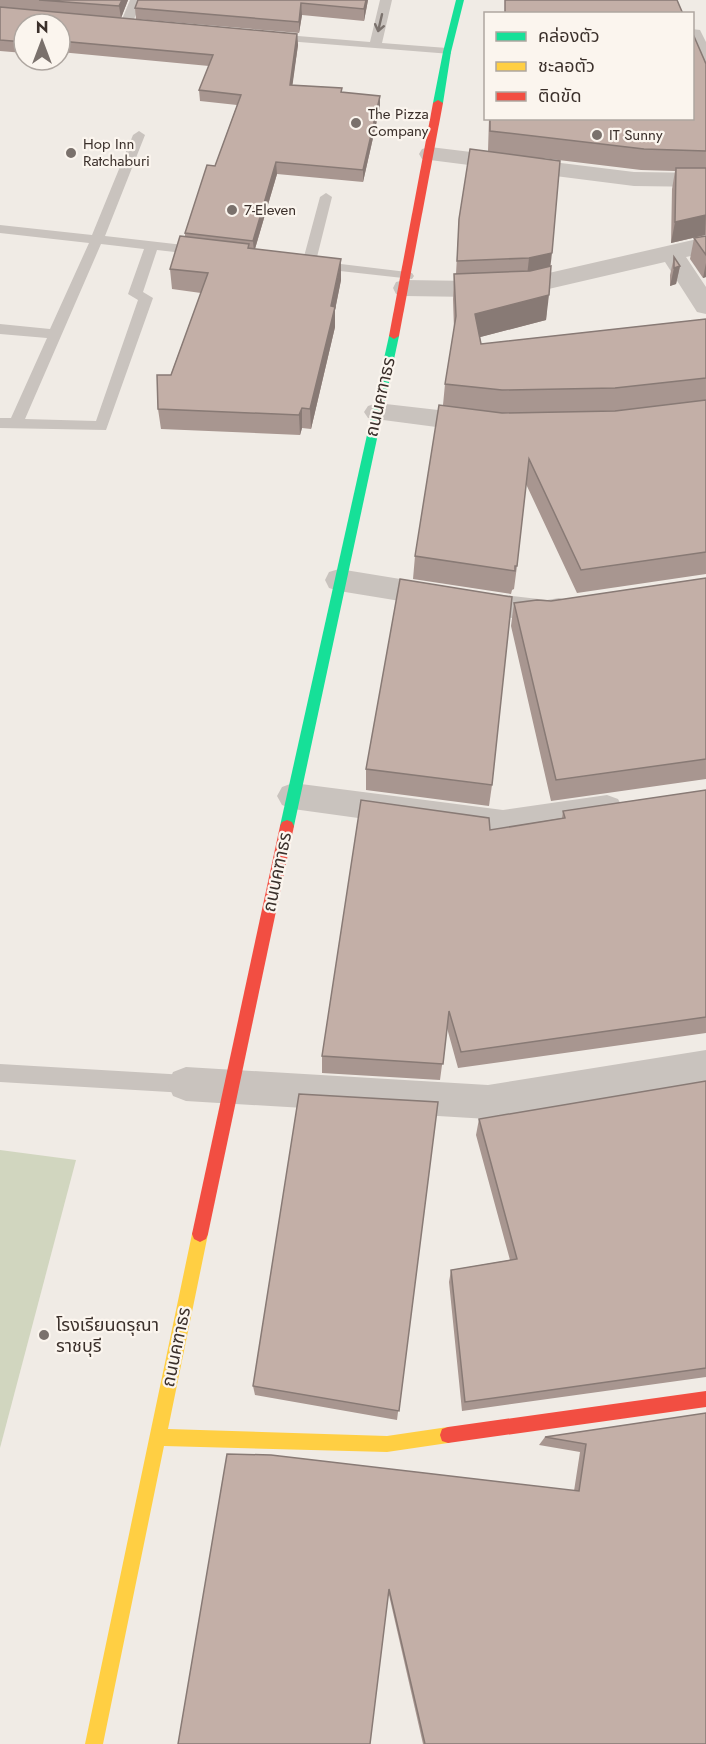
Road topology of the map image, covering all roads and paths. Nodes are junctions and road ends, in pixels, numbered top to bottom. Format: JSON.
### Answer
{"nodes":[{"id":1,"x":136,"y":0,"type":"edge"},
{"id":2,"x":386,"y":0,"type":"edge"},
{"id":3,"x":460,"y":0,"type":"edge"},
{"id":4,"x":126,"y":24,"type":"edge"},
{"id":5,"x":264,"y":36,"type":"edge"},
{"id":6,"x":694,"y":37,"type":"edge"},
{"id":7,"x":375,"y":46,"type":"junction"},
{"id":8,"x":447,"y":52,"type":"junction"},
{"id":9,"x":706,"y":63,"type":"edge"},
{"id":10,"x":139,"y":135,"type":"dead end"},
{"id":11,"x":430,"y":154,"type":"junction"},
{"id":12,"x":706,"y":180,"type":"edge"},
{"id":13,"x":327,"y":197,"type":"dead end"},
{"id":14,"x":0,"y":229,"type":"edge"},
{"id":15,"x":97,"y":239,"type":"junction"},
{"id":16,"x":152,"y":245,"type":"junction"},
{"id":17,"x":706,"y":245,"type":"edge"},
{"id":18,"x":220,"y":253,"type":"edge"},
{"id":19,"x":672,"y":254,"type":"junction"},
{"id":20,"x":406,"y":282,"type":"junction"},
{"id":21,"x":706,"y":306,"type":"edge"},
{"id":22,"x":0,"y":329,"type":"edge"},
{"id":23,"x":56,"y":334,"type":"junction"},
{"id":24,"x":376,"y":412,"type":"junction"},
{"id":25,"x":0,"y":423,"type":"edge"},
{"id":26,"x":16,"y":423,"type":"junction"},
{"id":27,"x":510,"y":426,"type":"edge"},
{"id":28,"x":339,"y":580,"type":"junction"},
{"id":29,"x":581,"y":605,"type":"edge"},
{"id":30,"x":293,"y":796,"type":"junction"},
{"id":31,"x":638,"y":804,"type":"edge"},
{"id":32,"x":706,"y":1066,"type":"edge"},
{"id":33,"x":0,"y":1073,"type":"edge"},
{"id":34,"x":186,"y":1084,"type":"joint"},
{"id":35,"x":230,"y":1088,"type":"junction"},
{"id":36,"x":706,"y":1399,"type":"edge"},
{"id":37,"x":157,"y":1437,"type":"junction"},
{"id":38,"x":94,"y":1744,"type":"edge"}],
"edges":[{"from":1,"to":4,"type":"lane"},
{"from":2,"to":7,"type":"lane","one_way":true},
{"from":3,"to":8,"type":"street","name":"ถนนคฑาธร"},
{"from":5,"to":7,"type":"lane"},
{"from":6,"to":9,"type":"street"},
{"from":7,"to":8,"type":"lane"},
{"from":8,"to":11,"type":"street","name":"ถนนคฑาธร"},
{"from":10,"to":15,"type":"lane"},
{"from":11,"to":12,"type":"street"},
{"from":11,"to":20,"type":"street","name":"ถนนคฑาธร"},
{"from":13,"to":20,"type":"lane"},
{"from":14,"to":15,"type":"lane"},
{"from":15,"to":16,"type":"lane"},
{"from":15,"to":23,"type":"lane"},
{"from":16,"to":18,"type":"lane"},
{"from":16,"to":26,"type":"lane"},
{"from":17,"to":19,"type":"street"},
{"from":19,"to":20,"type":"street"},
{"from":19,"to":21,"type":"street"},
{"from":20,"to":24,"type":"street","name":"ถนนคฑาธร"},
{"from":22,"to":23,"type":"lane"},
{"from":23,"to":26,"type":"lane"},
{"from":24,"to":27,"type":"street"},
{"from":24,"to":28,"type":"street","name":"ถนนคฑาธร"},
{"from":25,"to":26,"type":"lane"},
{"from":28,"to":29,"type":"street"},
{"from":28,"to":30,"type":"street","name":"ถนนคฑาธร"},
{"from":30,"to":31,"type":"street"},
{"from":30,"to":35,"type":"street","name":"ถนนคฑาธร"},
{"from":32,"to":35,"type":"street"},
{"from":33,"to":34,"type":"lane"},
{"from":34,"to":35,"type":"street"},
{"from":35,"to":37,"type":"street","name":"ถนนคฑาธร"},
{"from":36,"to":37,"type":"street"},
{"from":37,"to":38,"type":"street","name":"ถนนคฑาธร"}]}
